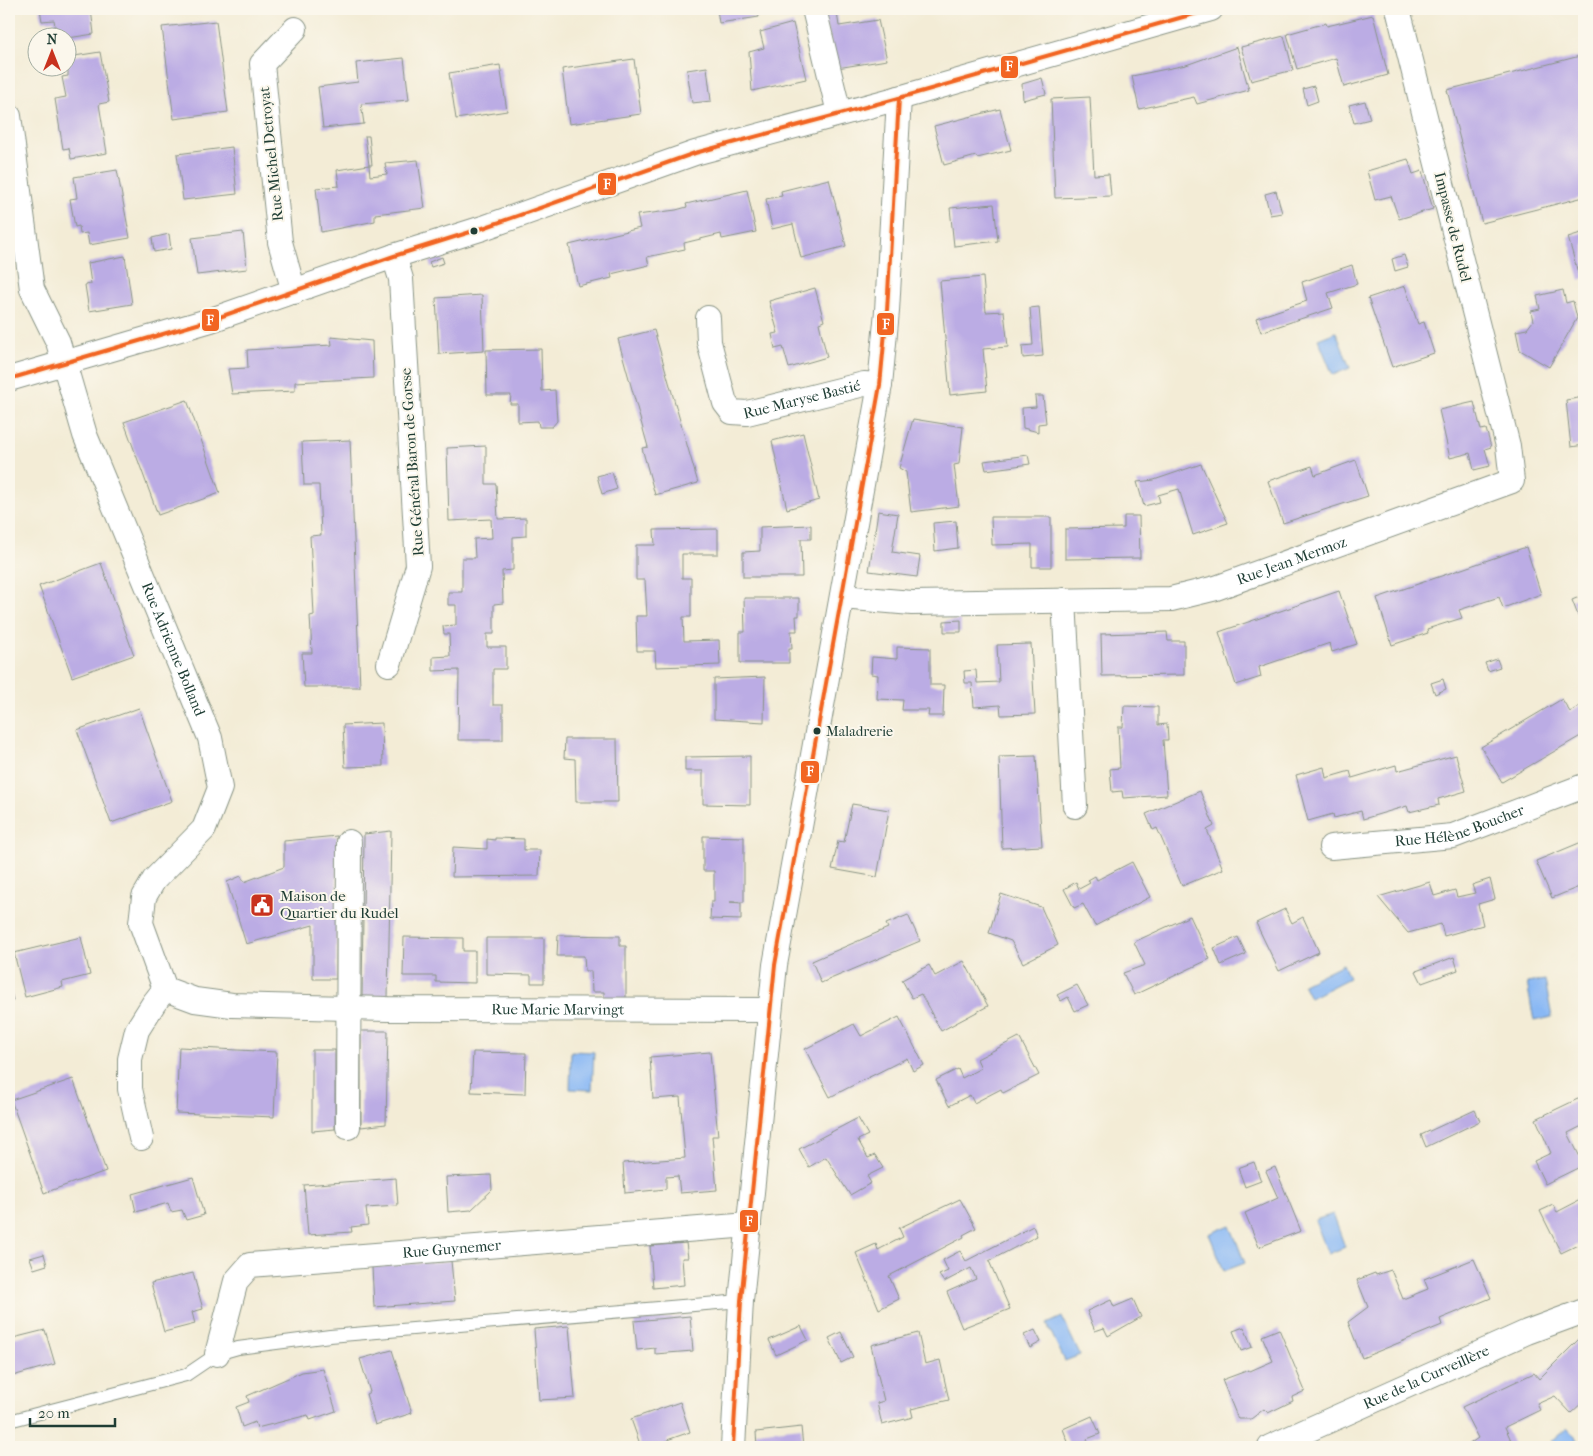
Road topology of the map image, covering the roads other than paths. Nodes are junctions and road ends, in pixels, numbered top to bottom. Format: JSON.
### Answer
{"nodes":[{"id":1,"x":814,"y":9,"type":"edge"},
{"id":2,"x":1211,"y":9,"type":"edge"},
{"id":3,"x":1398,"y":9,"type":"edge"},
{"id":4,"x":296,"y":29,"type":"dead end"},
{"id":5,"x":899,"y":98,"type":"junction"},
{"id":6,"x":839,"y":113,"type":"junction"},
{"id":7,"x":9,"y":116,"type":"edge"},
{"id":8,"x":394,"y":256,"type":"junction"},
{"id":9,"x":294,"y":292,"type":"junction"},
{"id":10,"x":708,"y":318,"type":"dead end"},
{"id":11,"x":64,"y":362,"type":"junction"},
{"id":12,"x":9,"y":379,"type":"edge"},
{"id":13,"x":880,"y":385,"type":"junction"},
{"id":14,"x":1512,"y":481,"type":"joint"},
{"id":15,"x":842,"y":597,"type":"junction"},
{"id":16,"x":1064,"y":600,"type":"junction"},
{"id":17,"x":389,"y":664,"type":"dead end"},
{"id":18,"x":1584,"y":786,"type":"edge"},
{"id":19,"x":1075,"y":806,"type":"dead end"},
{"id":20,"x":349,"y":842,"type":"dead end"},
{"id":21,"x":1331,"y":847,"type":"dead end"},
{"id":22,"x":165,"y":989,"type":"junction"},
{"id":23,"x":348,"y":1007,"type":"junction"},
{"id":24,"x":770,"y":1010,"type":"junction"},
{"id":25,"x":348,"y":1127,"type":"dead end"},
{"id":26,"x":141,"y":1138,"type":"dead end"},
{"id":27,"x":749,"y":1224,"type":"junction"},
{"id":28,"x":741,"y":1300,"type":"junction"},
{"id":29,"x":1584,"y":1311,"type":"edge"},
{"id":30,"x":217,"y":1354,"type":"junction"},
{"id":31,"x":9,"y":1421,"type":"edge"},
{"id":32,"x":733,"y":1447,"type":"edge"},
{"id":33,"x":1270,"y":1447,"type":"edge"}],
"edges":[{"from":1,"to":6,"type":"street"},
{"from":2,"to":5,"type":"street"},
{"from":3,"to":14,"type":"street","name":"Impasse de Rudel"},
{"from":4,"to":9,"type":"street","name":"Rue Michel Detroyat"},
{"from":5,"to":6,"type":"street"},
{"from":5,"to":13,"type":"street"},
{"from":6,"to":8,"type":"street"},
{"from":7,"to":11,"type":"street","name":"Rue Adrienne Bolland"},
{"from":8,"to":9,"type":"street"},
{"from":8,"to":17,"type":"street","name":"Rue Général Baron de Gorsse"},
{"from":9,"to":11,"type":"street"},
{"from":10,"to":13,"type":"street","name":"Rue Maryse Bastié"},
{"from":11,"to":12,"type":"street"},
{"from":11,"to":22,"type":"street","name":"Rue Adrienne Bolland"},
{"from":13,"to":15,"type":"street"},
{"from":14,"to":16,"type":"street","name":"Rue Jean Mermoz"},
{"from":15,"to":16,"type":"street","name":"Rue Jean Mermoz"},
{"from":15,"to":24,"type":"street"},
{"from":16,"to":19,"type":"street"},
{"from":18,"to":21,"type":"street","name":"Rue Hélène Boucher"},
{"from":20,"to":23,"type":"street"},
{"from":22,"to":23,"type":"street","name":"Rue Marie Marvingt"},
{"from":22,"to":26,"type":"street"},
{"from":23,"to":24,"type":"street","name":"Rue Marie Marvingt"},
{"from":23,"to":25,"type":"street"},
{"from":24,"to":27,"type":"street"},
{"from":27,"to":28,"type":"street"},
{"from":27,"to":30,"type":"street","name":"Rue Guynemer"},
{"from":28,"to":30,"type":"lane"},
{"from":28,"to":32,"type":"street"},
{"from":29,"to":33,"type":"street","name":"Rue de la Curveillère"},
{"from":30,"to":31,"type":"lane"}]}
